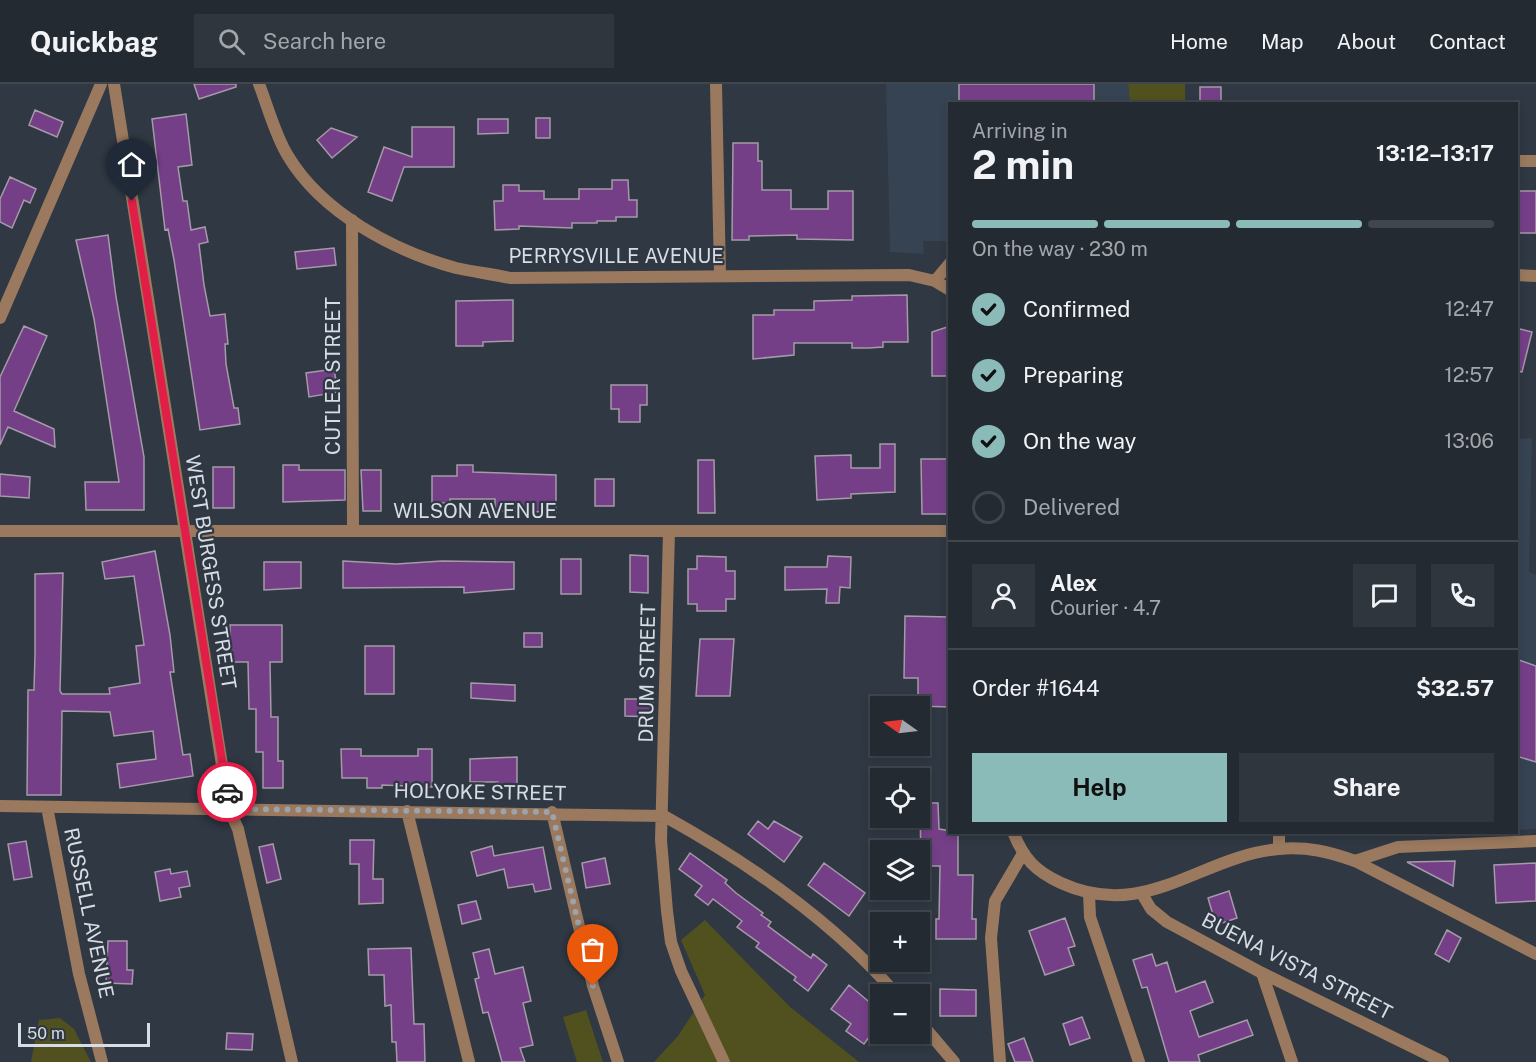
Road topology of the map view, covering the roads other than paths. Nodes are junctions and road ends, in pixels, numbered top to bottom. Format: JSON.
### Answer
{"nodes":[{"id":1,"x":101,"y":84,"type":"edge"},
{"id":2,"x":114,"y":84,"type":"edge"},
{"id":3,"x":259,"y":84,"type":"edge"},
{"id":4,"x":716,"y":84,"type":"edge"},
{"id":5,"x":1518,"y":161,"type":"edge"},
{"id":6,"x":1536,"y":161,"type":"edge"},
{"id":7,"x":352,"y":220,"type":"junction"},
{"id":8,"x":948,"y":265,"type":"edge"},
{"id":9,"x":720,"y":275,"type":"junction"},
{"id":10,"x":1518,"y":275,"type":"edge"},
{"id":11,"x":1536,"y":276,"type":"edge"},
{"id":12,"x":935,"y":281,"type":"junction"},
{"id":13,"x":948,"y":289,"type":"edge"},
{"id":14,"x":0,"y":318,"type":"edge"},
{"id":15,"x":0,"y":531,"type":"edge"},
{"id":16,"x":185,"y":531,"type":"junction"},
{"id":17,"x":352,"y":531,"type":"junction"},
{"id":18,"x":669,"y":531,"type":"junction"},
{"id":19,"x":948,"y":531,"type":"edge"},
{"id":20,"x":0,"y":806,"type":"edge"},
{"id":21,"x":47,"y":807,"type":"junction"},
{"id":22,"x":229,"y":809,"type":"junction"},
{"id":23,"x":407,"y":811,"type":"junction"},
{"id":24,"x":552,"y":812,"type":"junction"},
{"id":25,"x":664,"y":816,"type":"junction"},
{"id":26,"x":1014,"y":834,"type":"edge"},
{"id":27,"x":1279,"y":834,"type":"edge"},
{"id":28,"x":1536,"y":841,"type":"edge"},
{"id":29,"x":1279,"y":849,"type":"junction"},
{"id":30,"x":1022,"y":855,"type":"junction"},
{"id":31,"x":1355,"y":861,"type":"junction"},
{"id":32,"x":1089,"y":893,"type":"junction"},
{"id":33,"x":1142,"y":894,"type":"junction"},
{"id":34,"x":1536,"y":954,"type":"edge"},
{"id":35,"x":1262,"y":973,"type":"junction"},
{"id":36,"x":887,"y":984,"type":"edge"},
{"id":37,"x":930,"y":1034,"type":"edge"},
{"id":38,"x":1432,"y":1059,"type":"edge"},
{"id":39,"x":102,"y":1062,"type":"edge"},
{"id":40,"x":292,"y":1062,"type":"edge"},
{"id":41,"x":470,"y":1062,"type":"edge"},
{"id":42,"x":618,"y":1062,"type":"edge"},
{"id":43,"x":724,"y":1062,"type":"edge"},
{"id":44,"x":954,"y":1062,"type":"edge"},
{"id":45,"x":1000,"y":1062,"type":"edge"},
{"id":46,"x":1139,"y":1062,"type":"edge"},
{"id":47,"x":1292,"y":1062,"type":"edge"},
{"id":48,"x":1443,"y":1062,"type":"edge"}],
"edges":[{"from":1,"to":14,"type":"street"},
{"from":2,"to":16,"type":"street","name":"WEST BURGESS STREET"},
{"from":3,"to":7,"type":"street","name":"PERRYSVILLE AVENUE"},
{"from":4,"to":9,"type":"street"},
{"from":5,"to":6,"type":"street"},
{"from":7,"to":9,"type":"street","name":"PERRYSVILLE AVENUE"},
{"from":7,"to":17,"type":"street","name":"CUTLER STREET"},
{"from":8,"to":12,"type":"street"},
{"from":9,"to":12,"type":"street","name":"PERRYSVILLE AVENUE"},
{"from":10,"to":11,"type":"street"},
{"from":12,"to":13,"type":"street","name":"PERRYSVILLE AVENUE"},
{"from":15,"to":16,"type":"street","name":"WILSON AVENUE"},
{"from":16,"to":17,"type":"street","name":"WILSON AVENUE"},
{"from":16,"to":22,"type":"street","name":"WEST BURGESS STREET"},
{"from":17,"to":18,"type":"street","name":"WILSON AVENUE"},
{"from":18,"to":19,"type":"street","name":"WILSON AVENUE"},
{"from":18,"to":25,"type":"street","name":"DRUM STREET"},
{"from":20,"to":21,"type":"street","name":"HOLYOKE STREET"},
{"from":21,"to":22,"type":"street","name":"HOLYOKE STREET"},
{"from":21,"to":39,"type":"street","name":"RUSSELL AVENUE"},
{"from":22,"to":23,"type":"street","name":"HOLYOKE STREET"},
{"from":22,"to":40,"type":"street","name":"WEST BURGESS STREET"},
{"from":23,"to":24,"type":"street","name":"HOLYOKE STREET"},
{"from":23,"to":41,"type":"street"},
{"from":24,"to":25,"type":"street","name":"HOLYOKE STREET"},
{"from":24,"to":42,"type":"street"},
{"from":25,"to":36,"type":"street","name":"HOLYOKE STREET"},
{"from":25,"to":43,"type":"street","name":"DRUM STREET"},
{"from":26,"to":30,"type":"street"},
{"from":27,"to":29,"type":"street"},
{"from":28,"to":31,"type":"street"},
{"from":29,"to":31,"type":"street"},
{"from":29,"to":33,"type":"street"},
{"from":30,"to":32,"type":"street"},
{"from":30,"to":45,"type":"street"},
{"from":31,"to":34,"type":"street"},
{"from":32,"to":33,"type":"street"},
{"from":32,"to":46,"type":"street"},
{"from":33,"to":35,"type":"street","name":"BUENA VISTA STREET"},
{"from":35,"to":38,"type":"street","name":"BUENA VISTA STREET"},
{"from":35,"to":47,"type":"street"},
{"from":37,"to":44,"type":"street"},
{"from":38,"to":48,"type":"street","name":"BUENA VISTA STREET"}]}
